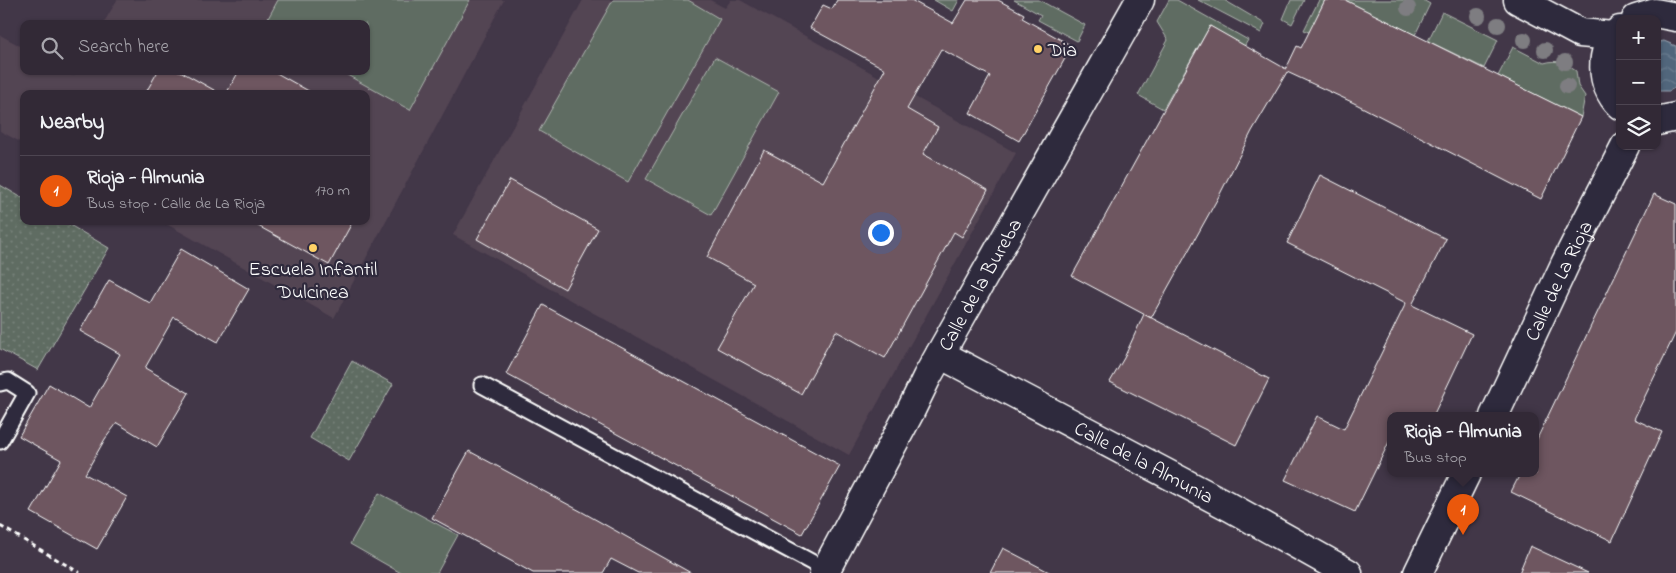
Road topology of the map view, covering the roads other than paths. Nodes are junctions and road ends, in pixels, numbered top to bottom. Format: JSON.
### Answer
{"nodes":[{"id":1,"x":1140,"y":0,"type":"edge"},
{"id":2,"x":1518,"y":0,"type":"edge"},
{"id":3,"x":1648,"y":15,"type":"edge"},
{"id":4,"x":1676,"y":17,"type":"edge"},
{"id":5,"x":1616,"y":33,"type":"edge"},
{"id":6,"x":1616,"y":35,"type":"edge"},
{"id":7,"x":1616,"y":101,"type":"edge"},
{"id":8,"x":1676,"y":117,"type":"edge"},
{"id":9,"x":1661,"y":120,"type":"edge"},
{"id":10,"x":1623,"y":150,"type":"edge"},
{"id":11,"x":940,"y":354,"type":"junction"},
{"id":12,"x":0,"y":383,"type":"edge"},
{"id":13,"x":482,"y":385,"type":"dead end"},
{"id":14,"x":1496,"y":412,"type":"edge"},
{"id":15,"x":0,"y":441,"type":"edge"},
{"id":16,"x":1465,"y":477,"type":"edge"},
{"id":17,"x":825,"y":572,"type":"edge"},
{"id":18,"x":1348,"y":573,"type":"edge"},
{"id":19,"x":1418,"y":573,"type":"edge"}],
"edges":[{"from":1,"to":11,"type":"street","name":"Calle de la Bureba"},
{"from":2,"to":5,"type":"street"},
{"from":3,"to":4,"type":"street"},
{"from":6,"to":7,"type":"street"},
{"from":8,"to":9,"type":"street"},
{"from":10,"to":14,"type":"street","name":"Calle de La Rioja"},
{"from":11,"to":17,"type":"street","name":"Calle de la Bureba"},
{"from":11,"to":18,"type":"street","name":"Calle de la Almunia"},
{"from":12,"to":15,"type":"lane"},
{"from":13,"to":17,"type":"lane"},
{"from":16,"to":19,"type":"street"}]}
